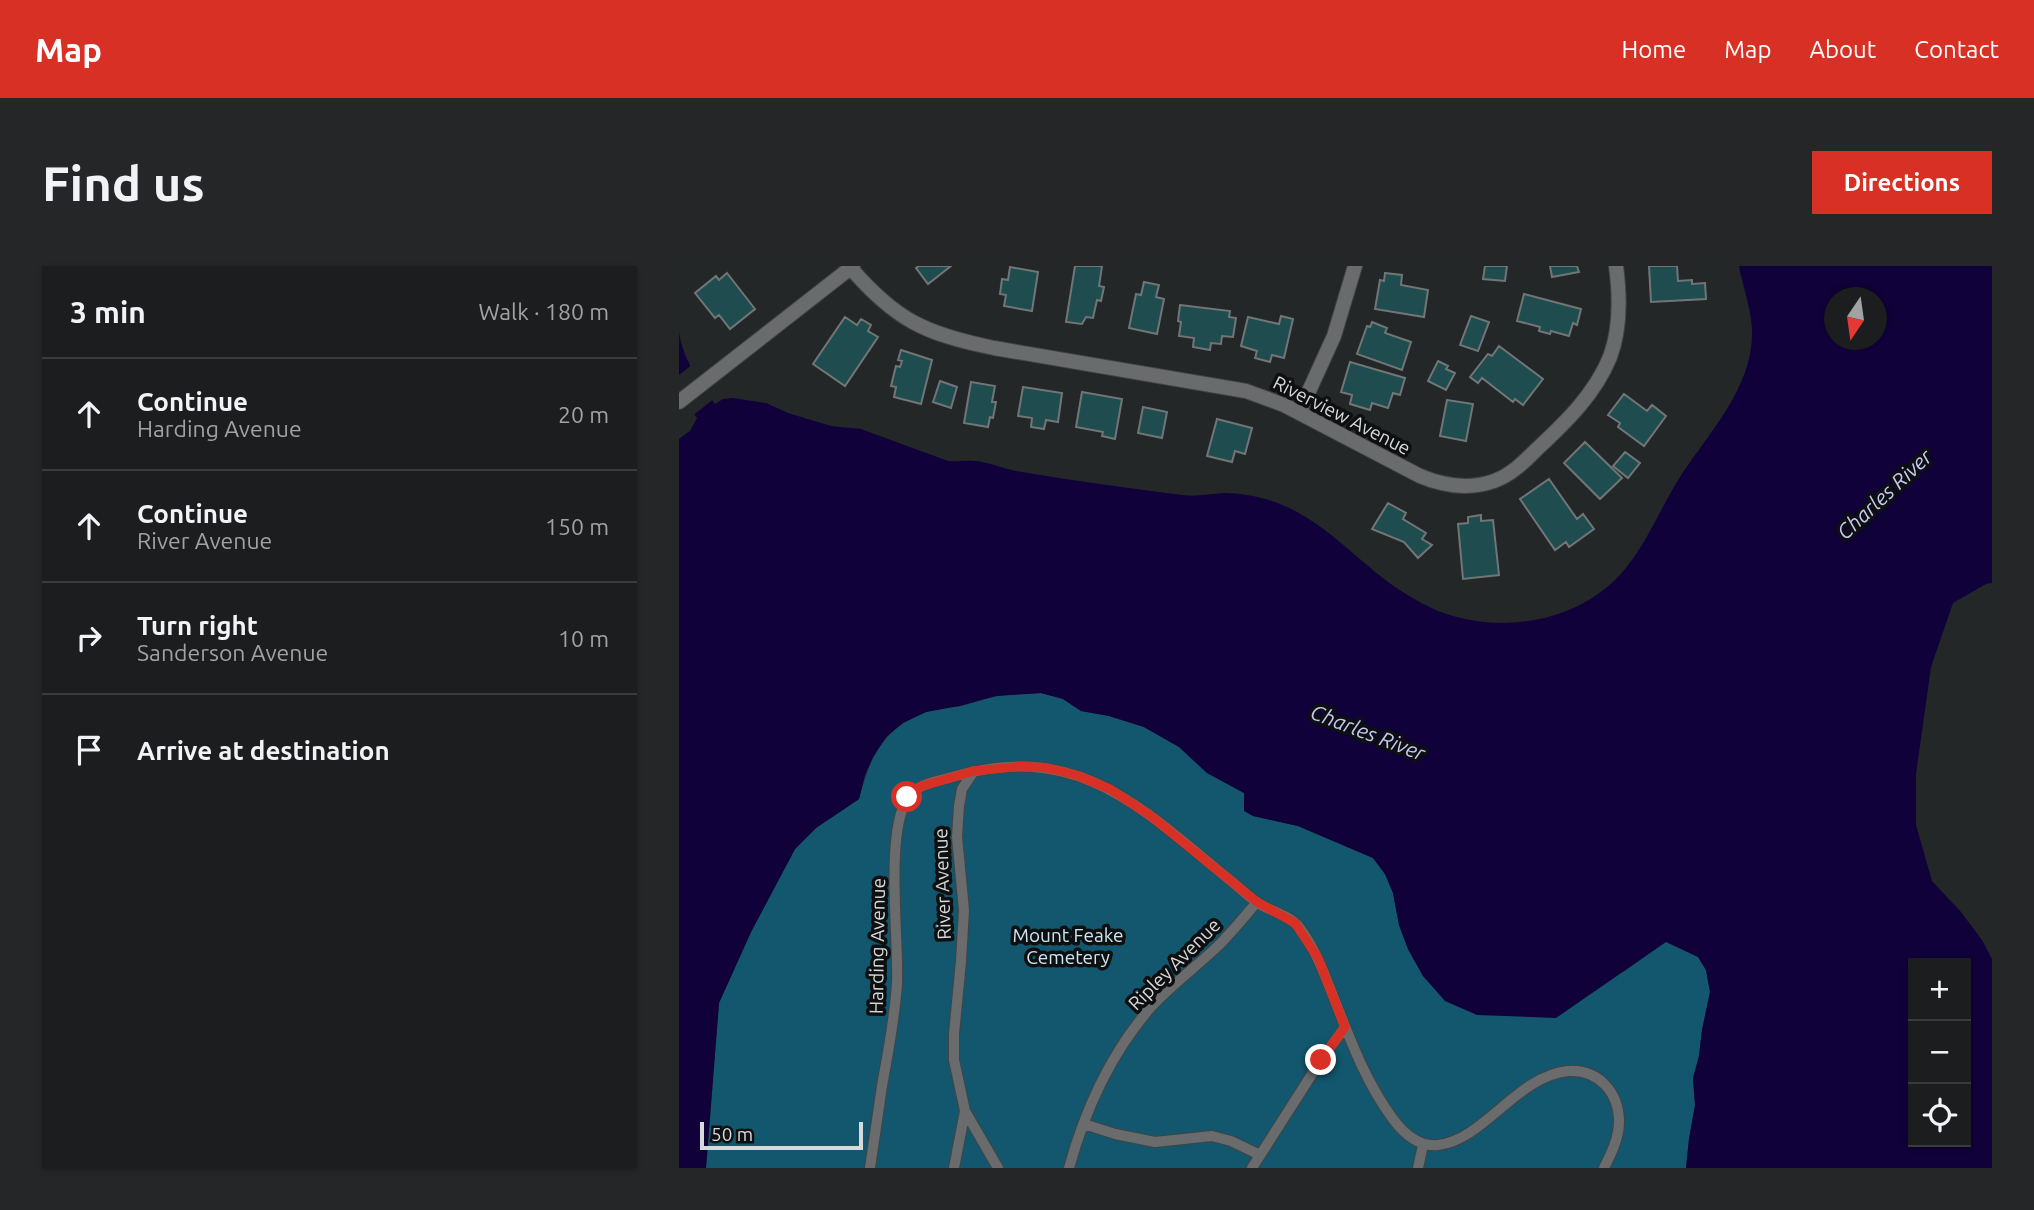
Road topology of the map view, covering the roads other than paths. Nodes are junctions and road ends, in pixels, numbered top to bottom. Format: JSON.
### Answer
{"nodes":[{"id":1,"x":1355,"y":266,"type":"edge"},
{"id":2,"x":1616,"y":266,"type":"edge"},
{"id":3,"x":851,"y":267,"type":"edge"},
{"id":4,"x":679,"y":402,"type":"edge"},
{"id":5,"x":1299,"y":413,"type":"junction"},
{"id":6,"x":974,"y":771,"type":"junction"},
{"id":7,"x":1257,"y":902,"type":"junction"},
{"id":8,"x":1345,"y":1027,"type":"junction"},
{"id":9,"x":965,"y":1111,"type":"junction"},
{"id":10,"x":1084,"y":1124,"type":"junction"},
{"id":11,"x":1423,"y":1145,"type":"junction"},
{"id":12,"x":1260,"y":1155,"type":"junction"},
{"id":13,"x":870,"y":1168,"type":"edge"},
{"id":14,"x":954,"y":1168,"type":"edge"},
{"id":15,"x":998,"y":1168,"type":"edge"},
{"id":16,"x":1069,"y":1168,"type":"edge"},
{"id":17,"x":1252,"y":1168,"type":"edge"},
{"id":18,"x":1418,"y":1168,"type":"edge"},
{"id":19,"x":1604,"y":1168,"type":"edge"}],
"edges":[{"from":1,"to":5,"type":"street"},
{"from":2,"to":5,"type":"street","name":"Riverview Avenue"},
{"from":3,"to":4,"type":"street"},
{"from":3,"to":5,"type":"street","name":"Riverview Avenue"},
{"from":6,"to":7,"type":"lane"},
{"from":6,"to":9,"type":"lane","name":"River Avenue"},
{"from":6,"to":13,"type":"lane","name":"Harding Avenue"},
{"from":7,"to":8,"type":"lane"},
{"from":7,"to":10,"type":"lane","name":"Ripley Avenue"},
{"from":8,"to":11,"type":"lane"},
{"from":8,"to":12,"type":"lane"},
{"from":9,"to":14,"type":"lane","name":"River Avenue"},
{"from":9,"to":15,"type":"lane"},
{"from":10,"to":12,"type":"lane"},
{"from":10,"to":16,"type":"lane","name":"Ripley Avenue"},
{"from":11,"to":18,"type":"lane"},
{"from":11,"to":19,"type":"lane"},
{"from":12,"to":17,"type":"lane"}]}
